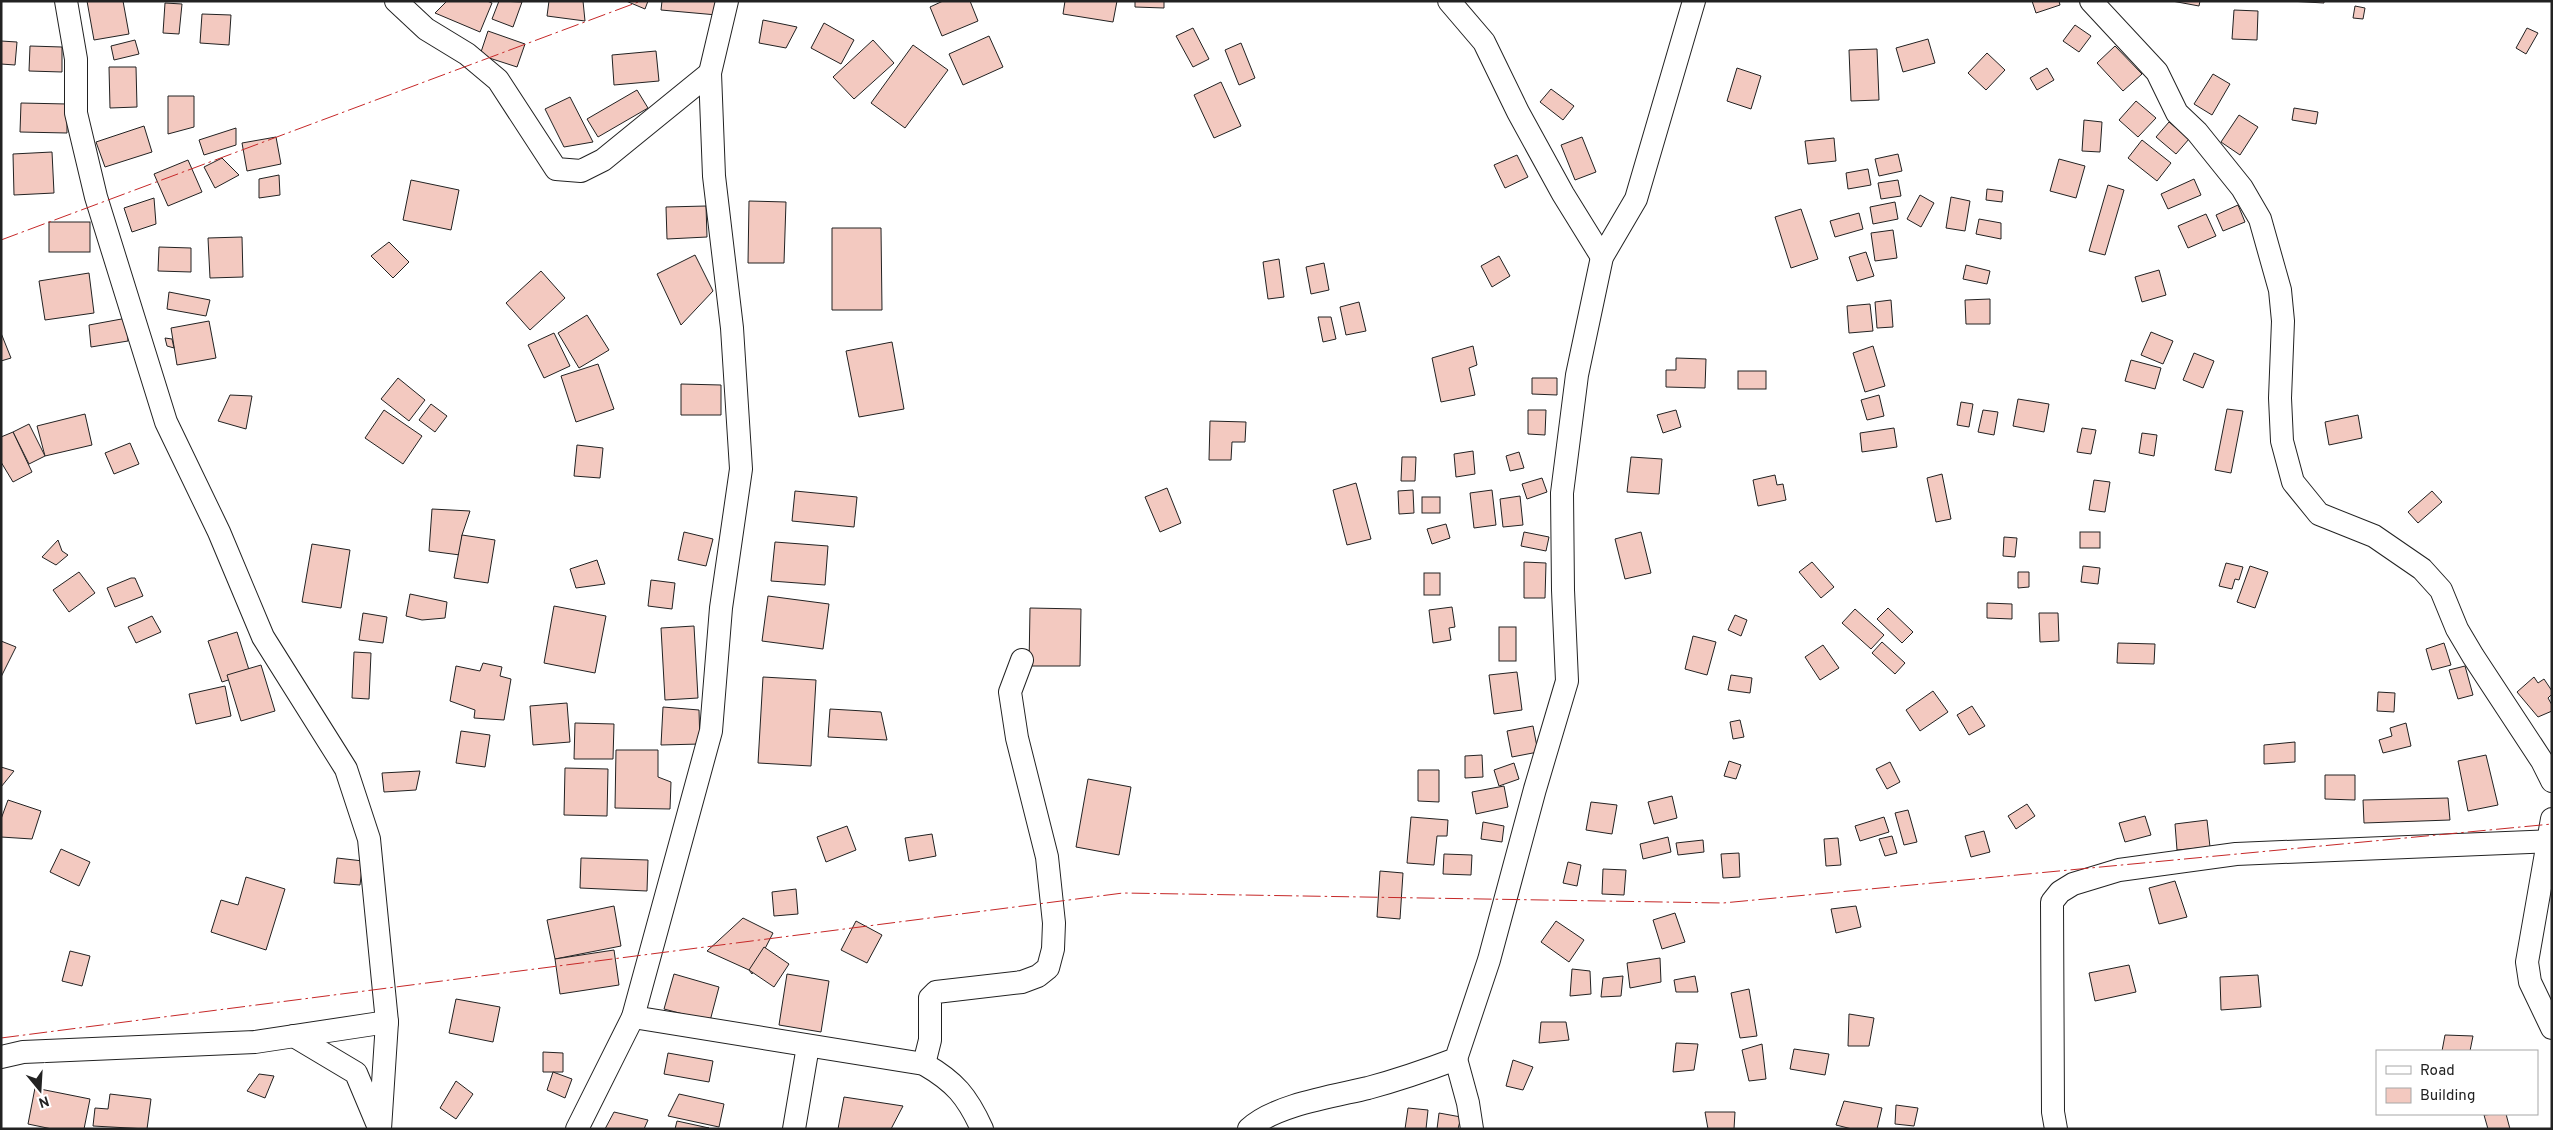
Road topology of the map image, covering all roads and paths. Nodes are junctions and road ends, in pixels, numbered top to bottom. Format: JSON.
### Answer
{"nodes":[{"id":1,"x":66,"y":1,"type":"edge"},
{"id":2,"x":396,"y":1,"type":"edge"},
{"id":3,"x":727,"y":1,"type":"edge"},
{"id":4,"x":1449,"y":1,"type":"edge"},
{"id":5,"x":1694,"y":1,"type":"edge"},
{"id":6,"x":2091,"y":1,"type":"edge"},
{"id":7,"x":710,"y":73,"type":"junction"},
{"id":8,"x":1602,"y":257,"type":"junction"},
{"id":9,"x":1022,"y":660,"type":"dead end"},
{"id":10,"x":2552,"y":781,"type":"edge"},
{"id":11,"x":2552,"y":819,"type":"edge"},
{"id":12,"x":2550,"y":841,"type":"edge"},
{"id":13,"x":633,"y":1017,"type":"junction"},
{"id":14,"x":387,"y":1022,"type":"junction"},
{"id":15,"x":2552,"y":1028,"type":"edge"},
{"id":16,"x":294,"y":1036,"type":"junction"},
{"id":17,"x":808,"y":1046,"type":"junction"},
{"id":18,"x":1,"y":1057,"type":"edge"},
{"id":19,"x":1456,"y":1059,"type":"junction"},
{"id":20,"x":924,"y":1064,"type":"junction"},
{"id":21,"x":380,"y":1128,"type":"edge"},
{"id":22,"x":577,"y":1129,"type":"edge"},
{"id":23,"x":794,"y":1129,"type":"edge"},
{"id":24,"x":982,"y":1129,"type":"edge"},
{"id":25,"x":1249,"y":1129,"type":"edge"},
{"id":26,"x":1472,"y":1129,"type":"edge"},
{"id":27,"x":2056,"y":1129,"type":"edge"}],
"edges":[{"from":1,"to":14,"type":"street"},
{"from":2,"to":7,"type":"street"},
{"from":3,"to":7,"type":"street"},
{"from":4,"to":8,"type":"street"},
{"from":5,"to":8,"type":"street"},
{"from":6,"to":10,"type":"street"},
{"from":7,"to":13,"type":"street"},
{"from":8,"to":19,"type":"street"},
{"from":9,"to":20,"type":"street"},
{"from":11,"to":12,"type":"street"},
{"from":12,"to":15,"type":"street"},
{"from":12,"to":27,"type":"street"},
{"from":13,"to":17,"type":"street"},
{"from":13,"to":22,"type":"street"},
{"from":14,"to":16,"type":"street"},
{"from":14,"to":21,"type":"street"},
{"from":16,"to":18,"type":"street"},
{"from":16,"to":21,"type":"street"},
{"from":17,"to":20,"type":"street"},
{"from":17,"to":23,"type":"street"},
{"from":19,"to":25,"type":"street"},
{"from":19,"to":26,"type":"street"},
{"from":20,"to":24,"type":"street"}]}
